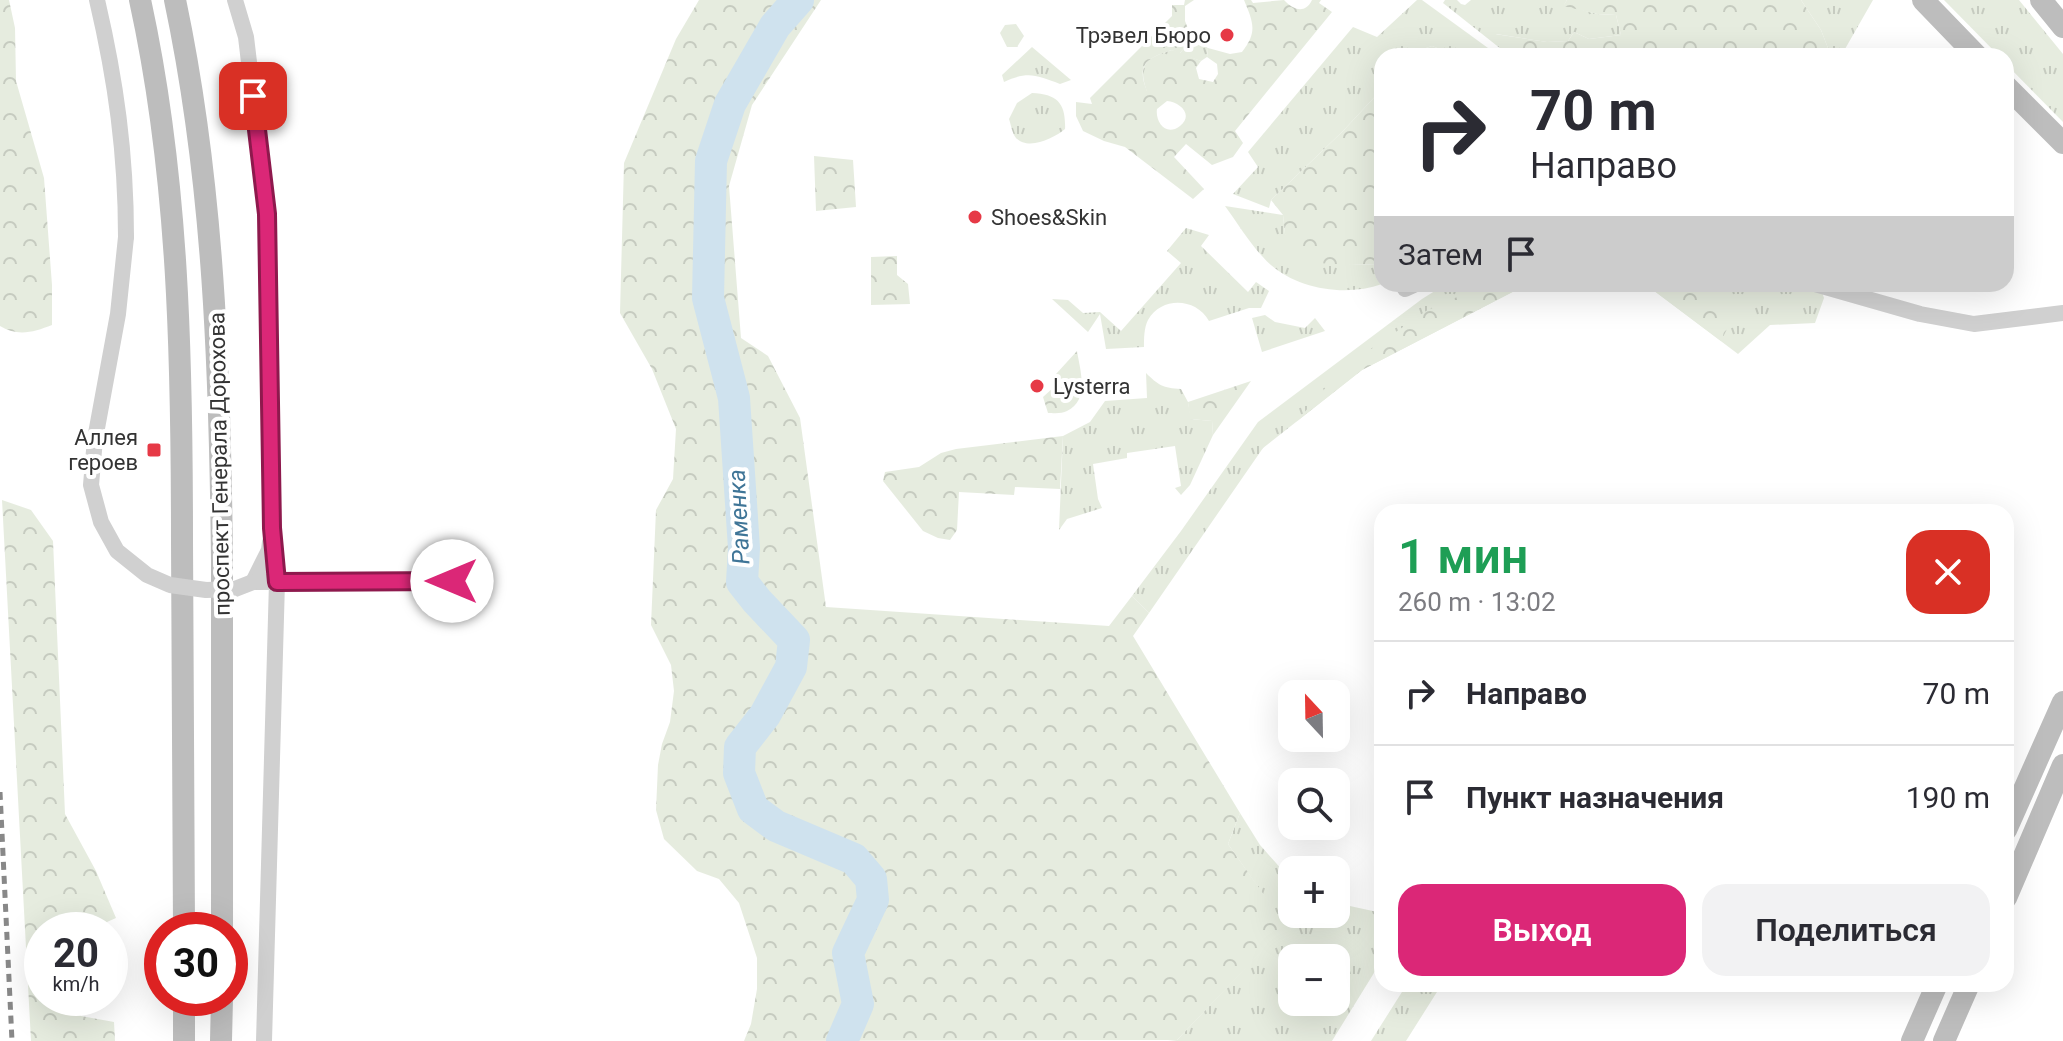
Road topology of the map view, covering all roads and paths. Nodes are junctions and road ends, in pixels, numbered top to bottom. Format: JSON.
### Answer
{"nodes":[{"id":1,"x":97,"y":0,"type":"edge"},
{"id":2,"x":140,"y":0,"type":"edge"},
{"id":3,"x":175,"y":0,"type":"edge"},
{"id":4,"x":235,"y":0,"type":"edge"},
{"id":5,"x":1923,"y":0,"type":"edge"},
{"id":6,"x":2041,"y":0,"type":"edge"},
{"id":7,"x":2063,"y":27,"type":"edge"},
{"id":8,"x":1969,"y":48,"type":"edge"},
{"id":9,"x":2014,"y":94,"type":"edge"},
{"id":10,"x":2063,"y":143,"type":"edge"},
{"id":11,"x":1843,"y":292,"type":"edge"},
{"id":12,"x":2063,"y":313,"type":"edge"},
{"id":13,"x":272,"y":528,"type":"junction"},
{"id":14,"x":452,"y":581,"type":"dead end"},
{"id":15,"x":253,"y":582,"type":"junction"},
{"id":16,"x":277,"y":582,"type":"junction"},
{"id":17,"x":2063,"y":702,"type":"edge"},
{"id":18,"x":2063,"y":765,"type":"edge"},
{"id":19,"x":2014,"y":812,"type":"edge"},
{"id":20,"x":2014,"y":879,"type":"edge"},
{"id":21,"x":184,"y":912,"type":"edge"},
{"id":22,"x":222,"y":912,"type":"edge"},
{"id":23,"x":1933,"y":992,"type":"edge"},
{"id":24,"x":1965,"y":992,"type":"edge"},
{"id":25,"x":184,"y":1016,"type":"edge"},
{"id":26,"x":222,"y":1016,"type":"edge"},
{"id":27,"x":184,"y":1041,"type":"edge"},
{"id":28,"x":221,"y":1041,"type":"edge"},
{"id":29,"x":264,"y":1041,"type":"edge"},
{"id":30,"x":1912,"y":1041,"type":"edge"},
{"id":31,"x":1944,"y":1041,"type":"edge"}],
"edges":[{"from":1,"to":15,"type":"street","bridge":true},
{"from":2,"to":21,"type":"main road","name":"проспект Генерала Дорохова"},
{"from":3,"to":22,"type":"main road","name":"проспект Генерала Дорохова"},
{"from":4,"to":13,"type":"street"},
{"from":5,"to":8,"type":"main road"},
{"from":6,"to":7,"type":"main road"},
{"from":9,"to":10,"type":"main road"},
{"from":11,"to":12,"type":"street"},
{"from":13,"to":15,"type":"street"},
{"from":13,"to":16,"type":"street"},
{"from":14,"to":16,"type":"street"},
{"from":15,"to":16,"type":"street"},
{"from":16,"to":29,"type":"street"},
{"from":17,"to":19,"type":"main road"},
{"from":18,"to":20,"type":"main road"},
{"from":23,"to":30,"type":"main road"},
{"from":24,"to":31,"type":"main road"},
{"from":25,"to":27,"type":"main road"},
{"from":26,"to":28,"type":"main road"}]}
